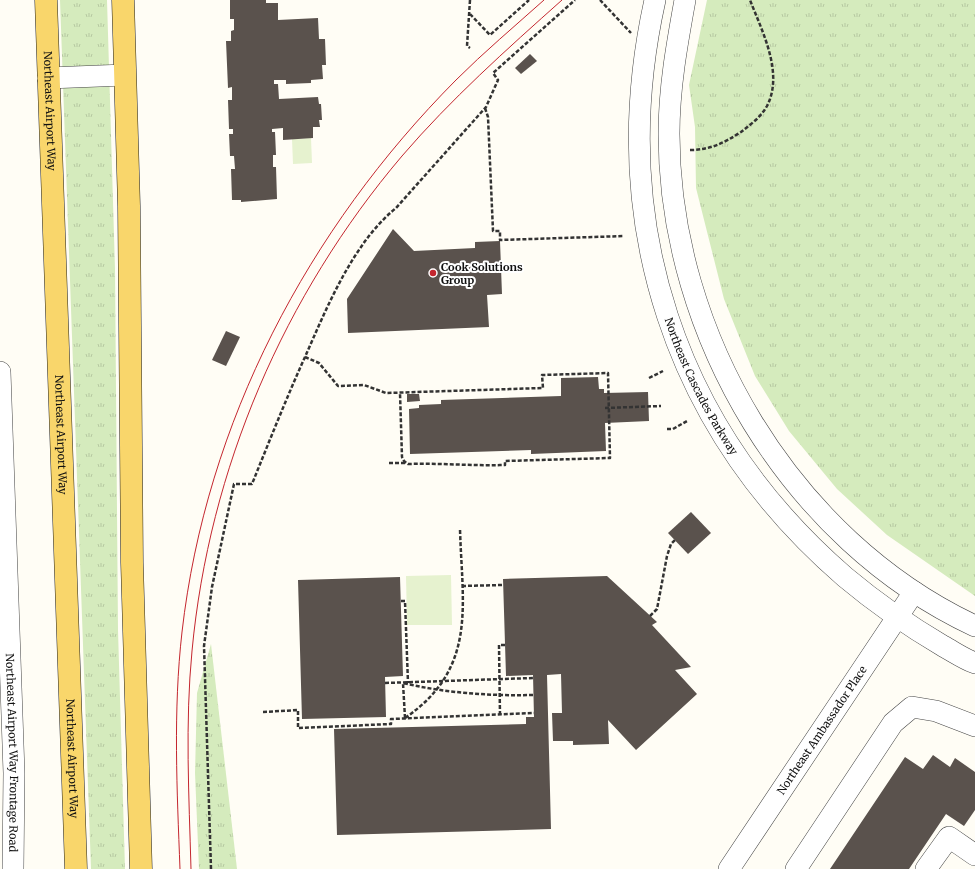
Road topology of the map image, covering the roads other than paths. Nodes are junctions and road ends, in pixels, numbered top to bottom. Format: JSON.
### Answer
{"nodes":[{"id":1,"x":46,"y":0,"type":"edge"},
{"id":2,"x":123,"y":0,"type":"edge"},
{"id":3,"x":655,"y":0,"type":"edge"},
{"id":4,"x":686,"y":0,"type":"edge"},
{"id":5,"x":125,"y":75,"type":"junction"},
{"id":6,"x":48,"y":78,"type":"junction"},
{"id":7,"x":638,"y":151,"type":"junction"},
{"id":8,"x":669,"y":151,"type":"junction"},
{"id":9,"x":0,"y":372,"type":"edge"},
{"id":10,"x":3,"y":533,"type":"edge"},
{"id":11,"x":914,"y":592,"type":"junction"},
{"id":12,"x":897,"y":617,"type":"junction"},
{"id":13,"x":975,"y":626,"type":"edge"},
{"id":14,"x":975,"y":663,"type":"edge"},
{"id":15,"x":975,"y":726,"type":"edge"},
{"id":16,"x":6,"y":744,"type":"edge"},
{"id":17,"x":7,"y":822,"type":"edge"},
{"id":18,"x":975,"y":855,"type":"edge"},
{"id":19,"x":13,"y":869,"type":"edge"},
{"id":20,"x":76,"y":869,"type":"edge"},
{"id":21,"x":141,"y":869,"type":"edge"},
{"id":22,"x":729,"y":869,"type":"edge"},
{"id":23,"x":796,"y":869,"type":"edge"},
{"id":24,"x":926,"y":869,"type":"edge"}],
"edges":[{"from":1,"to":6,"type":"main road","name":"Northeast Airport Way"},
{"from":2,"to":5,"type":"main road"},
{"from":3,"to":7,"type":"street","name":"Northeast Cascades Parkway"},
{"from":4,"to":8,"type":"street"},
{"from":5,"to":6,"type":"street"},
{"from":5,"to":21,"type":"main road"},
{"from":6,"to":20,"type":"main road","name":"Northeast Airport Way"},
{"from":7,"to":8,"type":"street"},
{"from":7,"to":12,"type":"street","name":"Northeast Cascades Parkway"},
{"from":8,"to":11,"type":"street"},
{"from":9,"to":10,"type":"street","name":"Northeast Airport Way Frontage Road"},
{"from":10,"to":16,"type":"street","name":"Northeast Airport Way Frontage Road"},
{"from":11,"to":12,"type":"street","name":"Northeast Ambassador Place"},
{"from":11,"to":13,"type":"street"},
{"from":12,"to":14,"type":"street","name":"Northeast Cascades Parkway"},
{"from":12,"to":22,"type":"street","name":"Northeast Ambassador Place"},
{"from":15,"to":23,"type":"street"},
{"from":16,"to":17,"type":"street","name":"Northeast Airport Way Frontage Road"},
{"from":17,"to":19,"type":"street","name":"Northeast Airport Way Frontage Road"},
{"from":18,"to":24,"type":"street"}]}
